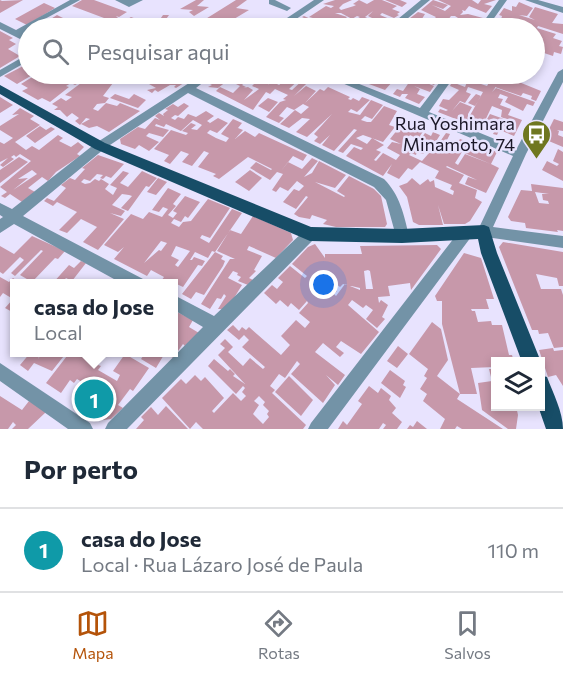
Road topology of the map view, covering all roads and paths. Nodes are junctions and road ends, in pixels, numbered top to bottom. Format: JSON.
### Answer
{"nodes":[{"id":1,"x":75,"y":0,"type":"edge"},
{"id":2,"x":119,"y":0,"type":"edge"},
{"id":3,"x":139,"y":0,"type":"edge"},
{"id":4,"x":320,"y":0,"type":"edge"},
{"id":5,"x":426,"y":0,"type":"edge"},
{"id":6,"x":503,"y":0,"type":"edge"},
{"id":7,"x":529,"y":0,"type":"edge"},
{"id":8,"x":272,"y":2,"type":"dead end"},
{"id":9,"x":287,"y":8,"type":"dead end"},
{"id":10,"x":563,"y":10,"type":"edge"},
{"id":11,"x":43,"y":18,"type":"edge"},
{"id":12,"x":292,"y":18,"type":"edge"},
{"id":13,"x":404,"y":18,"type":"edge"},
{"id":14,"x":490,"y":18,"type":"edge"},
{"id":15,"x":0,"y":25,"type":"edge"},
{"id":16,"x":17,"y":33,"type":"edge"},
{"id":17,"x":18,"y":63,"type":"edge"},
{"id":18,"x":563,"y":72,"type":"edge"},
{"id":19,"x":0,"y":74,"type":"edge"},
{"id":20,"x":194,"y":84,"type":"edge"},
{"id":21,"x":354,"y":84,"type":"edge"},
{"id":22,"x":444,"y":84,"type":"edge"},
{"id":23,"x":188,"y":88,"type":"junction"},
{"id":24,"x":0,"y":89,"type":"edge"},
{"id":25,"x":422,"y":113,"type":"junction"},
{"id":26,"x":100,"y":146,"type":"junction"},
{"id":27,"x":520,"y":154,"type":"junction"},
{"id":28,"x":0,"y":208,"type":"edge"},
{"id":29,"x":13,"y":217,"type":"junction"},
{"id":30,"x":0,"y":227,"type":"edge"},
{"id":31,"x":484,"y":232,"type":"junction"},
{"id":32,"x":466,"y":233,"type":"junction"},
{"id":33,"x":310,"y":234,"type":"junction"},
{"id":34,"x":402,"y":236,"type":"junction"},
{"id":35,"x":563,"y":242,"type":"edge"},
{"id":36,"x":129,"y":279,"type":"edge"},
{"id":37,"x":178,"y":304,"type":"edge"},
{"id":38,"x":216,"y":325,"type":"junction"},
{"id":39,"x":530,"y":357,"type":"edge"},
{"id":40,"x":0,"y":371,"type":"edge"},
{"id":41,"x":545,"y":394,"type":"edge"},
{"id":42,"x":545,"y":397,"type":"edge"},
{"id":43,"x":563,"y":416,"type":"edge"},
{"id":44,"x":84,"y":429,"type":"edge"},
{"id":45,"x":114,"y":429,"type":"edge"},
{"id":46,"x":317,"y":429,"type":"edge"},
{"id":47,"x":556,"y":429,"type":"edge"}],
"edges":[{"from":1,"to":11,"type":"street"},
{"from":2,"to":3,"type":"street"},
{"from":4,"to":12,"type":"street"},
{"from":5,"to":13,"type":"street"},
{"from":6,"to":14,"type":"street"},
{"from":7,"to":10,"type":"street"},
{"from":8,"to":9,"type":"street"},
{"from":15,"to":16,"type":"street"},
{"from":17,"to":19,"type":"street"},
{"from":18,"to":27,"type":"street"},
{"from":20,"to":23,"type":"street"},
{"from":21,"to":25,"type":"street"},
{"from":22,"to":25,"type":"street"},
{"from":23,"to":26,"type":"street"},
{"from":23,"to":34,"type":"street"},
{"from":24,"to":26,"type":"main road"},
{"from":25,"to":27,"type":"street"},
{"from":26,"to":29,"type":"street"},
{"from":26,"to":33,"type":"main road"},
{"from":27,"to":31,"type":"street"},
{"from":28,"to":29,"type":"street"},
{"from":29,"to":30,"type":"street"},
{"from":29,"to":36,"type":"street"},
{"from":31,"to":32,"type":"main road"},
{"from":31,"to":35,"type":"street"},
{"from":31,"to":39,"type":"main road"},
{"from":32,"to":34,"type":"main road"},
{"from":32,"to":46,"type":"street"},
{"from":33,"to":34,"type":"main road"},
{"from":33,"to":38,"type":"street"},
{"from":37,"to":38,"type":"street"},
{"from":38,"to":45,"type":"street"},
{"from":40,"to":44,"type":"street"},
{"from":41,"to":43,"type":"street"},
{"from":42,"to":47,"type":"main road"}]}
